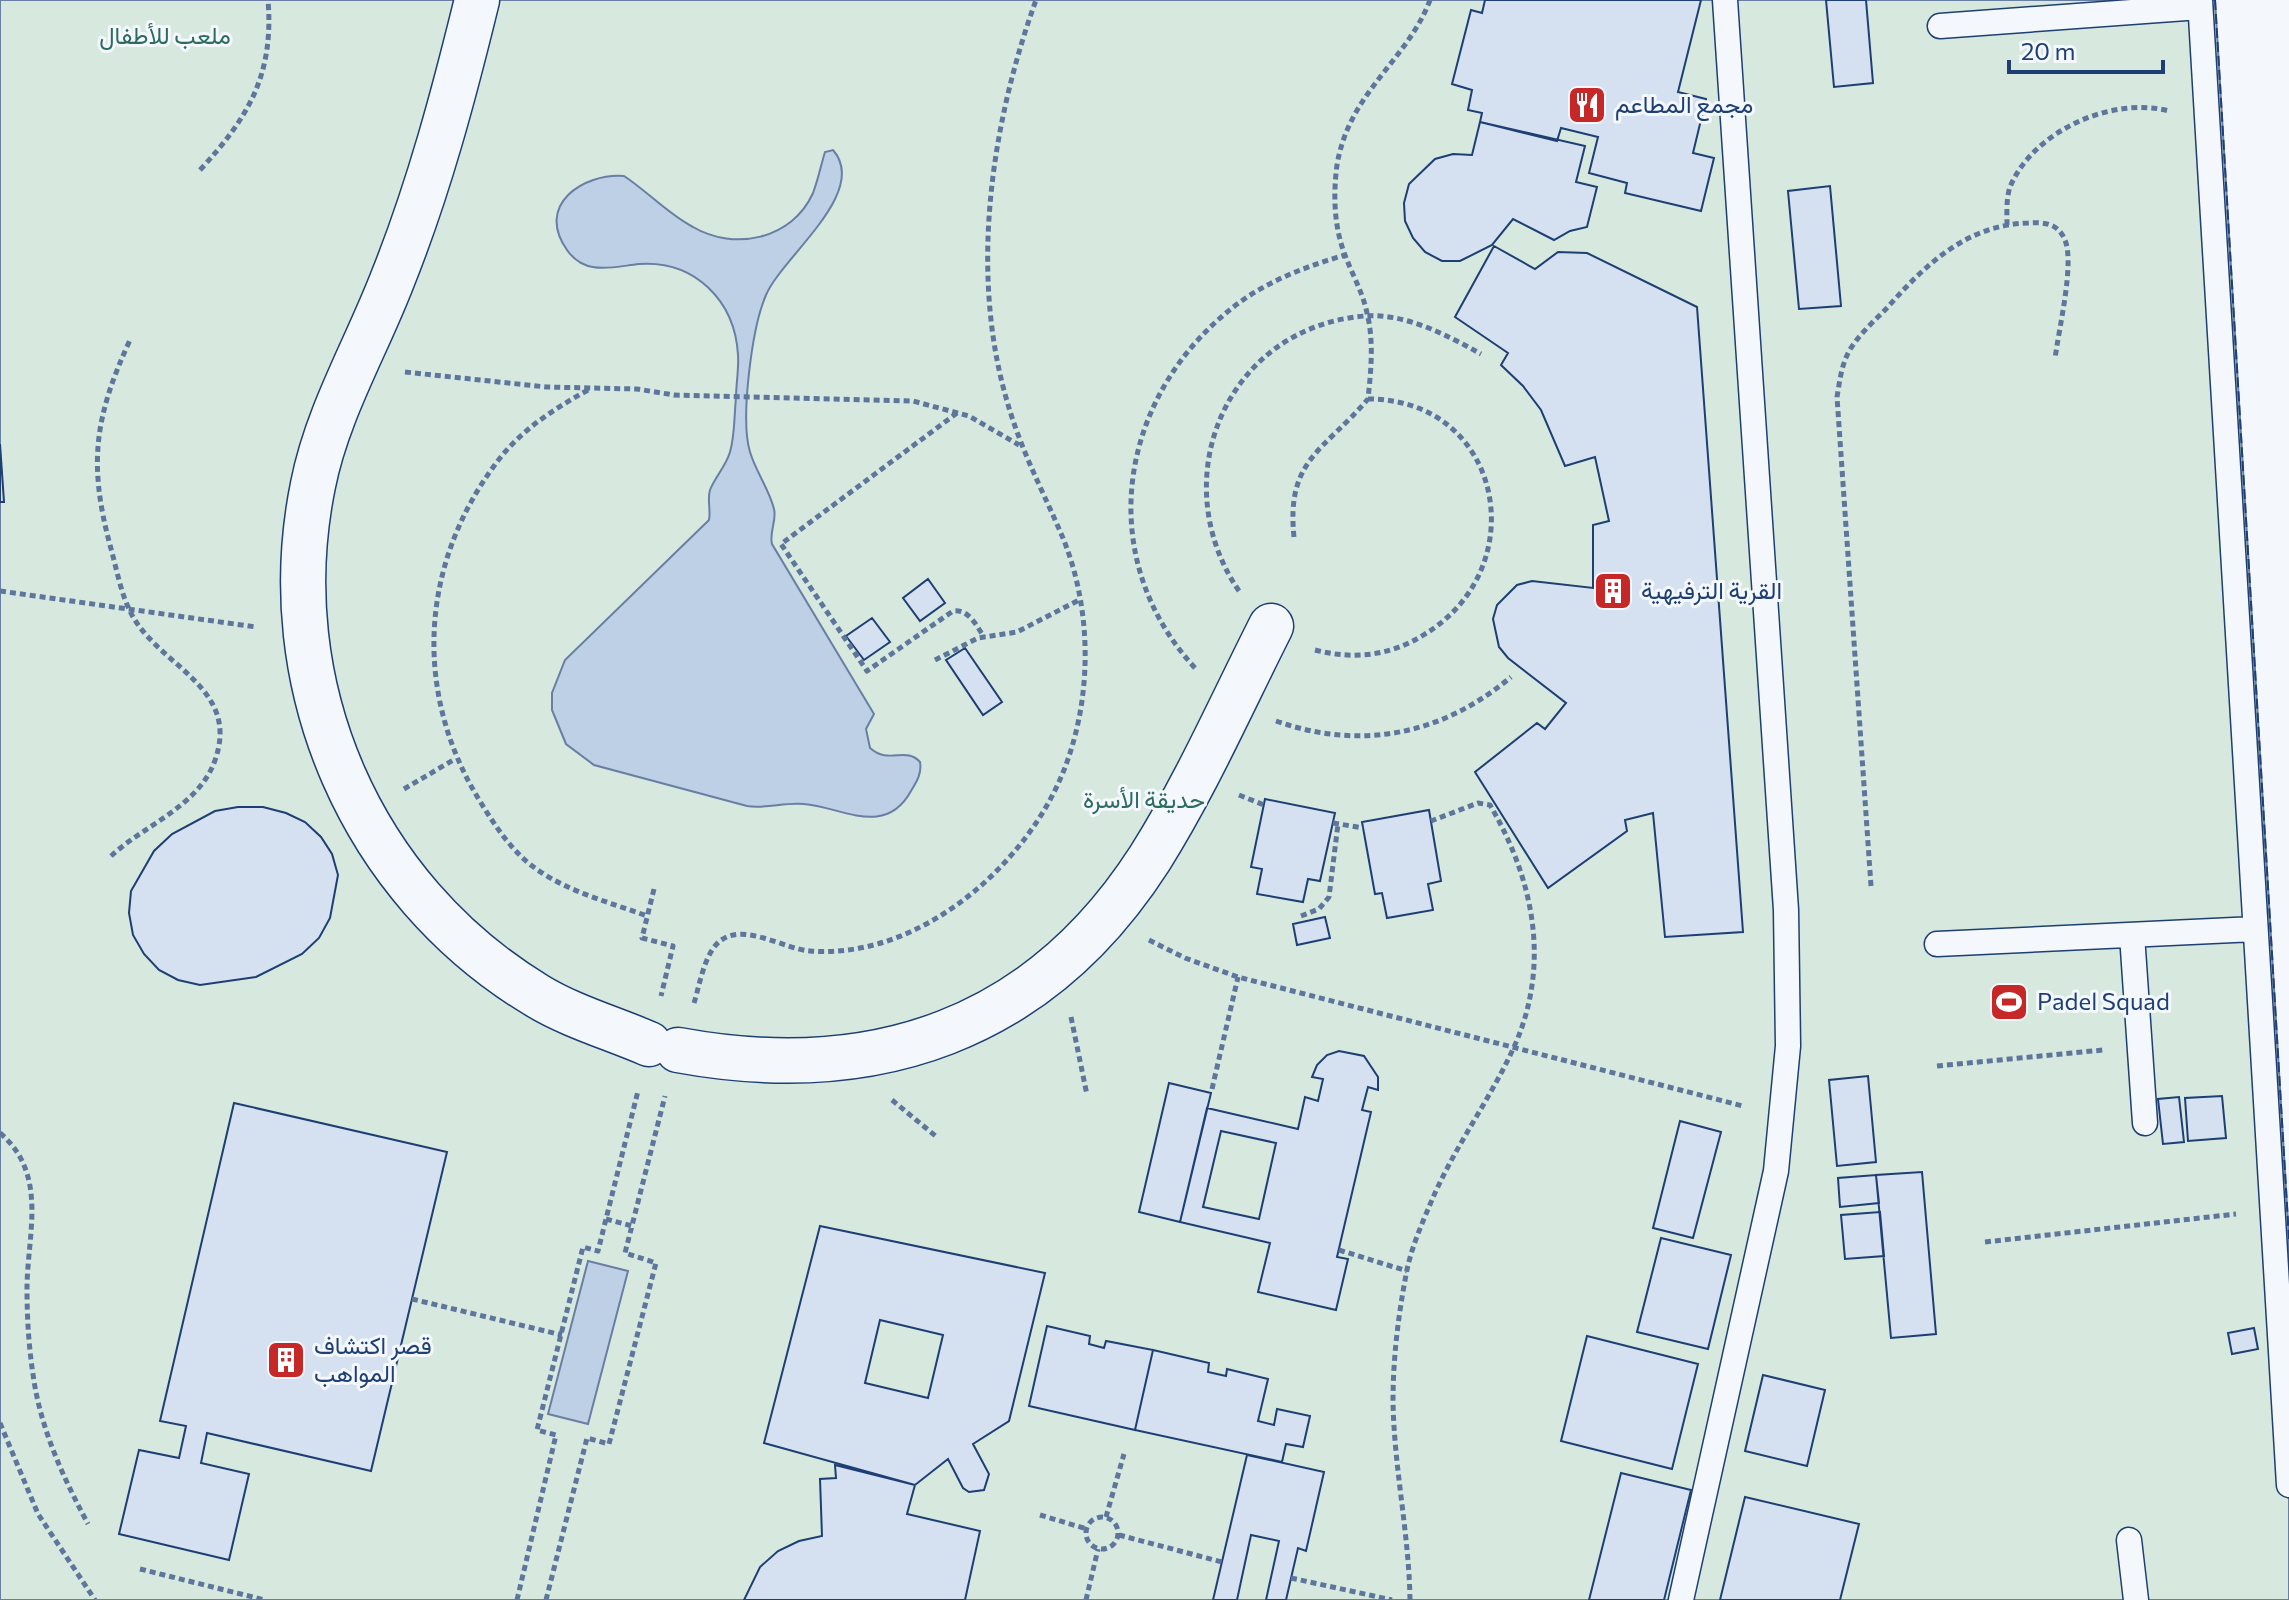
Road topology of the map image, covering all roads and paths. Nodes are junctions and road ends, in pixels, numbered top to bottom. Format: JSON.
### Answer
{"nodes":[{"id":1,"x":268,"y":0,"type":"edge"},
{"id":2,"x":477,"y":0,"type":"edge"},
{"id":3,"x":1036,"y":0,"type":"edge"},
{"id":4,"x":1430,"y":0,"type":"edge"},
{"id":5,"x":1725,"y":0,"type":"edge"},
{"id":6,"x":2200,"y":3,"type":"edge"},
{"id":7,"x":1940,"y":26,"type":"dead end"},
{"id":8,"x":2206,"y":120,"type":"junction"},
{"id":9,"x":200,"y":170,"type":"dead end"},
{"id":10,"x":2007,"y":225,"type":"junction"},
{"id":11,"x":1345,"y":255,"type":"junction"},
{"id":12,"x":1368,"y":316,"type":"junction"},
{"id":13,"x":130,"y":340,"type":"dead end"},
{"id":14,"x":1481,"y":354,"type":"dead end"},
{"id":15,"x":2055,"y":359,"type":"dead end"},
{"id":16,"x":357,"y":367,"type":"junction"},
{"id":17,"x":588,"y":390,"type":"junction"},
{"id":18,"x":1368,"y":399,"type":"junction"},
{"id":19,"x":958,"y":412,"type":"junction"},
{"id":20,"x":1020,"y":446,"type":"junction"},
{"id":21,"x":1294,"y":537,"type":"dead end"},
{"id":22,"x":0,"y":591,"type":"edge"},
{"id":23,"x":1081,"y":599,"type":"junction"},
{"id":24,"x":129,"y":610,"type":"junction"},
{"id":25,"x":1271,"y":626,"type":"junction"},
{"id":26,"x":305,"y":633,"type":"junction"},
{"id":27,"x":984,"y":637,"type":"junction"},
{"id":28,"x":935,"y":660,"type":"dead end"},
{"id":29,"x":1511,"y":677,"type":"dead end"},
{"id":30,"x":1234,"y":700,"type":"junction"},
{"id":31,"x":1431,"y":821,"type":"dead end"},
{"id":32,"x":1363,"y":828,"type":"dead end"},
{"id":33,"x":111,"y":856,"type":"dead end"},
{"id":34,"x":1871,"y":886,"type":"dead end"},
{"id":35,"x":654,"y":889,"type":"dead end"},
{"id":36,"x":1109,"y":911,"type":"junction"},
{"id":37,"x":647,"y":916,"type":"junction"},
{"id":38,"x":1301,"y":916,"type":"dead end"},
{"id":39,"x":2255,"y":929,"type":"junction"},
{"id":40,"x":2132,"y":935,"type":"junction"},
{"id":41,"x":1937,"y":944,"type":"dead end"},
{"id":42,"x":1060,"y":966,"type":"junction"},
{"id":43,"x":1238,"y":977,"type":"junction"},
{"id":44,"x":2140,"y":1046,"type":"junction"},
{"id":45,"x":663,"y":1047,"type":"junction"},
{"id":46,"x":1513,"y":1050,"type":"junction"},
{"id":47,"x":1937,"y":1066,"type":"dead end"},
{"id":48,"x":1212,"y":1089,"type":"dead end"},
{"id":49,"x":1087,"y":1095,"type":"dead end"},
{"id":50,"x":1783,"y":1116,"type":"junction"},
{"id":51,"x":2145,"y":1123,"type":"dead end"},
{"id":52,"x":0,"y":1133,"type":"edge"},
{"id":53,"x":2273,"y":1209,"type":"junction"},
{"id":54,"x":606,"y":1219,"type":"junction"},
{"id":55,"x":632,"y":1226,"type":"junction"},
{"id":56,"x":1985,"y":1242,"type":"dead end"},
{"id":57,"x":1339,"y":1250,"type":"dead end"},
{"id":58,"x":1407,"y":1271,"type":"junction"},
{"id":59,"x":412,"y":1299,"type":"dead end"},
{"id":60,"x":562,"y":1335,"type":"junction"},
{"id":61,"x":0,"y":1423,"type":"edge"},
{"id":62,"x":1124,"y":1454,"type":"dead end"},
{"id":63,"x":2289,"y":1485,"type":"edge"},
{"id":64,"x":1040,"y":1515,"type":"dead end"},
{"id":65,"x":1106,"y":1517,"type":"junction"},
{"id":66,"x":88,"y":1524,"type":"dead end"},
{"id":67,"x":1087,"y":1529,"type":"junction"},
{"id":68,"x":1119,"y":1535,"type":"junction"},
{"id":69,"x":2129,"y":1540,"type":"dead end"},
{"id":70,"x":1098,"y":1549,"type":"junction"},
{"id":71,"x":1222,"y":1562,"type":"dead end"},
{"id":72,"x":140,"y":1569,"type":"dead end"},
{"id":73,"x":1291,"y":1578,"type":"dead end"},
{"id":74,"x":95,"y":1600,"type":"edge"},
{"id":75,"x":265,"y":1600,"type":"edge"},
{"id":76,"x":517,"y":1600,"type":"edge"},
{"id":77,"x":546,"y":1600,"type":"edge"},
{"id":78,"x":1086,"y":1600,"type":"edge"},
{"id":79,"x":1392,"y":1600,"type":"edge"},
{"id":80,"x":1410,"y":1600,"type":"edge"},
{"id":81,"x":1681,"y":1600,"type":"edge"},
{"id":82,"x":2136,"y":1600,"type":"edge"}],
"edges":[{"from":1,"to":9,"type":"path"},
{"from":2,"to":16,"type":"street"},
{"from":3,"to":20,"type":"path"},
{"from":4,"to":11,"type":"path"},
{"from":5,"to":50,"type":"lane"},
{"from":6,"to":7,"type":"lane"},
{"from":6,"to":8,"type":"lane"},
{"from":8,"to":10,"type":"path"},
{"from":8,"to":39,"type":"lane"},
{"from":10,"to":15,"type":"path"},
{"from":10,"to":34,"type":"path"},
{"from":11,"to":12,"type":"path"},
{"from":11,"to":30,"type":"path"},
{"from":12,"to":14,"type":"path"},
{"from":12,"to":18,"type":"path"},
{"from":12,"to":25,"type":"path"},
{"from":13,"to":24,"type":"path"},
{"from":16,"to":17,"type":"path"},
{"from":16,"to":26,"type":"street"},
{"from":17,"to":19,"type":"path"},
{"from":17,"to":37,"type":"path"},
{"from":18,"to":21,"type":"path"},
{"from":18,"to":25,"type":"path"},
{"from":19,"to":20,"type":"path"},
{"from":19,"to":27,"type":"path"},
{"from":20,"to":23,"type":"path"},
{"from":22,"to":24,"type":"path"},
{"from":23,"to":27,"type":"path"},
{"from":23,"to":45,"type":"path"},
{"from":24,"to":26,"type":"path"},
{"from":24,"to":33,"type":"path"},
{"from":25,"to":30,"type":"street"},
{"from":26,"to":45,"type":"street"},
{"from":27,"to":28,"type":"path"},
{"from":29,"to":30,"type":"path"},
{"from":30,"to":36,"type":"street"},
{"from":31,"to":46,"type":"path"},
{"from":32,"to":38,"type":"path"},
{"from":35,"to":37,"type":"path"},
{"from":36,"to":42,"type":"street"},
{"from":36,"to":43,"type":"path"},
{"from":37,"to":45,"type":"path"},
{"from":39,"to":40,"type":"lane"},
{"from":39,"to":53,"type":"lane"},
{"from":40,"to":41,"type":"lane"},
{"from":40,"to":44,"type":"lane"},
{"from":42,"to":45,"type":"street"},
{"from":42,"to":49,"type":"path"},
{"from":43,"to":46,"type":"path"},
{"from":43,"to":48,"type":"path"},
{"from":44,"to":47,"type":"path"},
{"from":44,"to":51,"type":"lane"},
{"from":45,"to":54,"type":"path"},
{"from":45,"to":55,"type":"path"},
{"from":46,"to":50,"type":"path"},
{"from":46,"to":58,"type":"path"},
{"from":50,"to":81,"type":"lane"},
{"from":52,"to":66,"type":"path"},
{"from":53,"to":56,"type":"path"},
{"from":53,"to":63,"type":"lane"},
{"from":54,"to":55,"type":"path"},
{"from":54,"to":60,"type":"path"},
{"from":55,"to":77,"type":"path"},
{"from":57,"to":58,"type":"path"},
{"from":58,"to":80,"type":"path"},
{"from":59,"to":60,"type":"path"},
{"from":60,"to":76,"type":"path"},
{"from":61,"to":74,"type":"path"},
{"from":62,"to":65,"type":"path"},
{"from":64,"to":67,"type":"path"},
{"from":65,"to":67,"type":"path"},
{"from":65,"to":68,"type":"path"},
{"from":67,"to":70,"type":"path"},
{"from":68,"to":70,"type":"path"},
{"from":68,"to":71,"type":"path"},
{"from":69,"to":82,"type":"lane"},
{"from":70,"to":78,"type":"path"},
{"from":72,"to":75,"type":"path"},
{"from":73,"to":79,"type":"path"}]}
